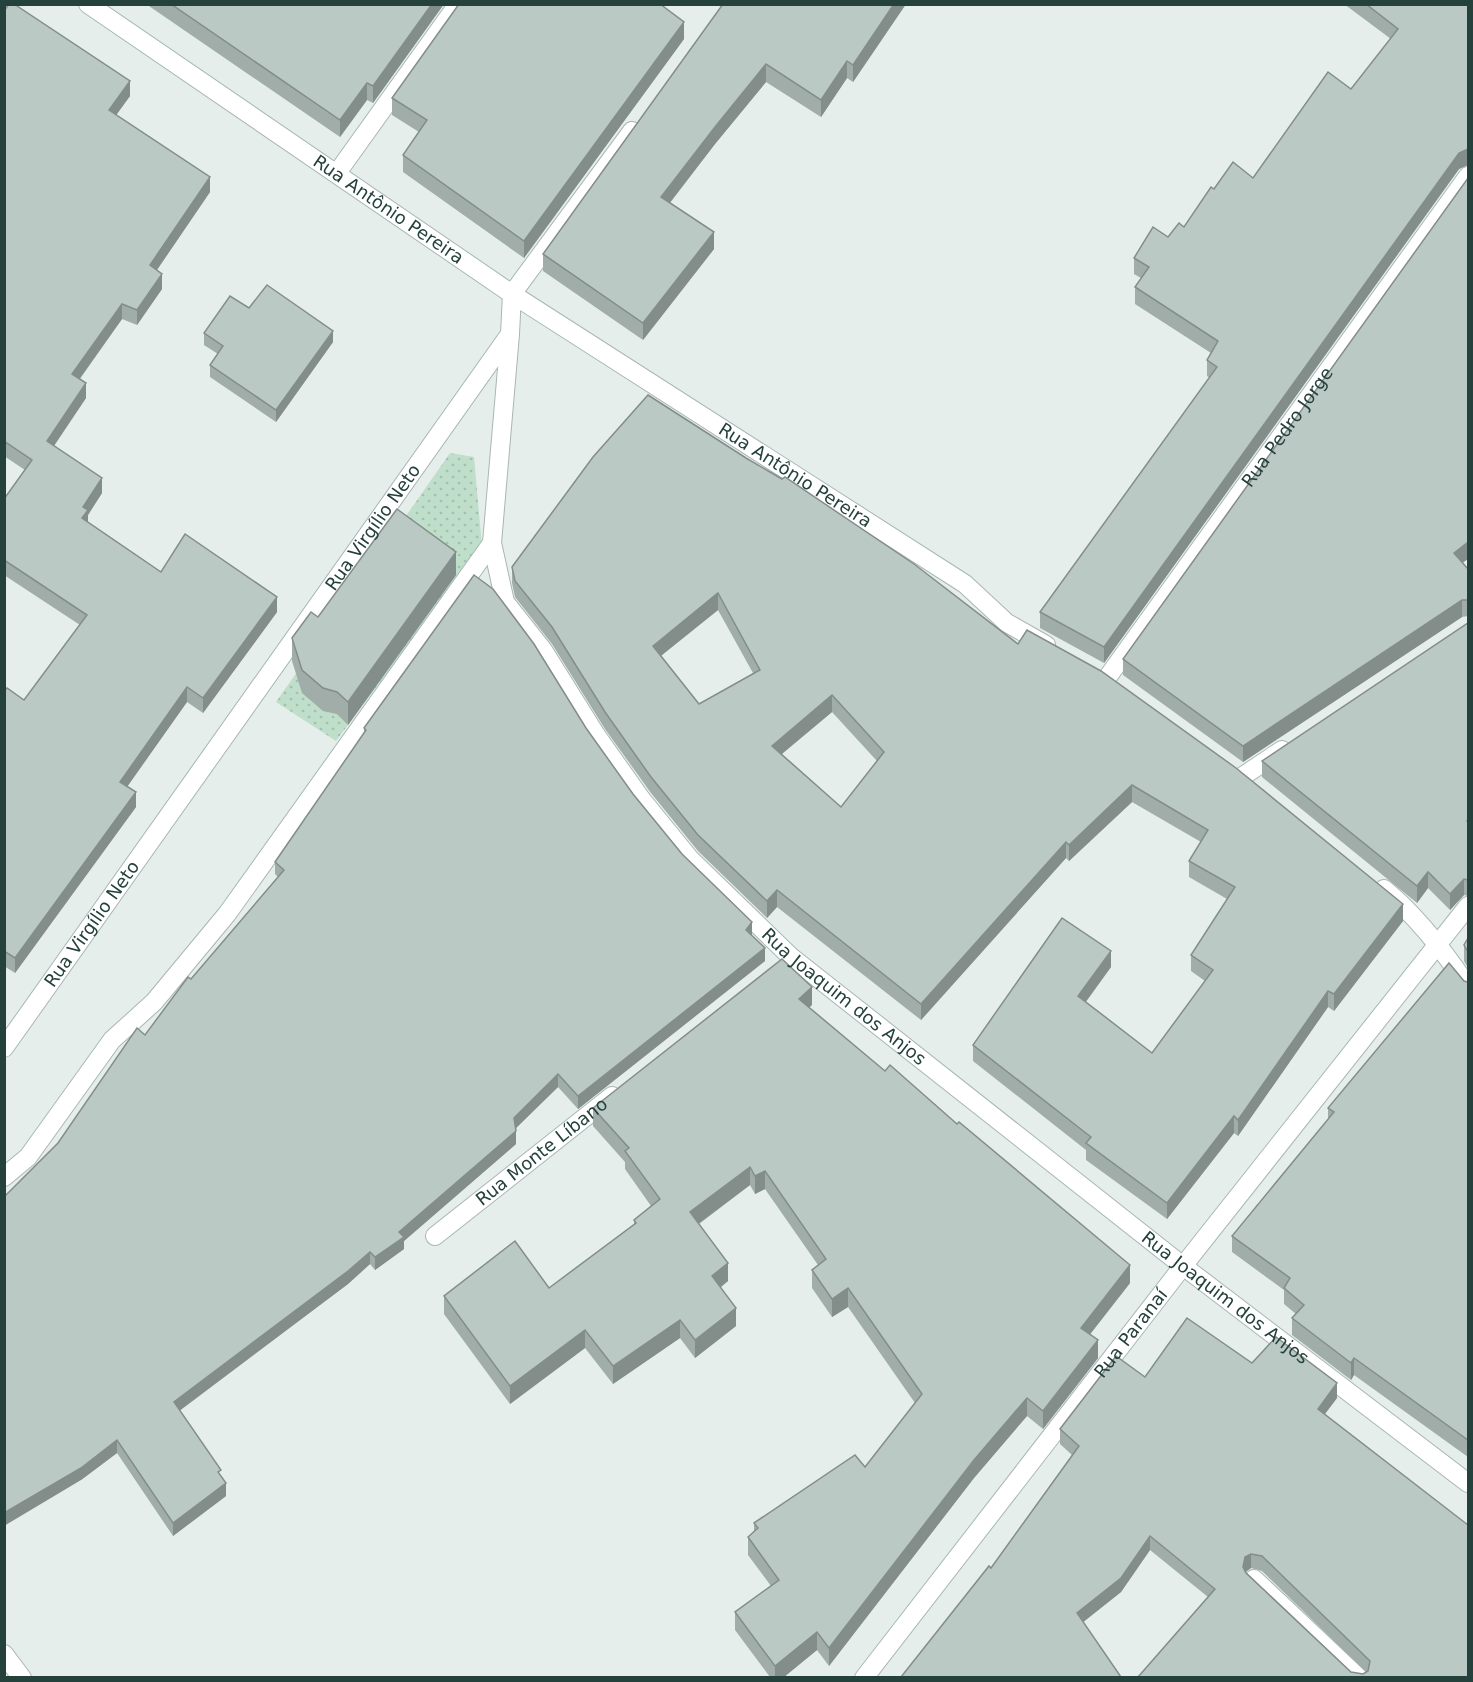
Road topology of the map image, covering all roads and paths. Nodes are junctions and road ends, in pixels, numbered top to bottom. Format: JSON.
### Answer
{"nodes":[{"id":1,"x":88,"y":4,"type":"edge"},
{"id":2,"x":458,"y":4,"type":"edge"},
{"id":3,"x":639,"y":120,"type":"edge"},
{"id":4,"x":337,"y":173,"type":"junction"},
{"id":5,"x":1468,"y":176,"type":"edge"},
{"id":6,"x":513,"y":294,"type":"junction"},
{"id":7,"x":510,"y":334,"type":"junction"},
{"id":8,"x":492,"y":543,"type":"junction"},
{"id":9,"x":1057,"y":651,"type":"edge"},
{"id":10,"x":1087,"y":667,"type":"edge"},
{"id":11,"x":1107,"y":678,"type":"junction"},
{"id":12,"x":1125,"y":692,"type":"edge"},
{"id":13,"x":1292,"y":743,"type":"edge"},
{"id":14,"x":1225,"y":763,"type":"edge"},
{"id":15,"x":1244,"y":776,"type":"junction"},
{"id":16,"x":1262,"y":791,"type":"edge"},
{"id":17,"x":1374,"y":881,"type":"edge"},
{"id":18,"x":1468,"y":906,"type":"edge"},
{"id":19,"x":1438,"y":943,"type":"junction"},
{"id":20,"x":790,"y":956,"type":"junction"},
{"id":21,"x":771,"y":971,"type":"edge"},
{"id":22,"x":1468,"y":987,"type":"edge"},
{"id":23,"x":4,"y":1048,"type":"edge"},
{"id":24,"x":622,"y":1089,"type":"edge"},
{"id":25,"x":4,"y":1177,"type":"edge"},
{"id":26,"x":435,"y":1236,"type":"dead end"},
{"id":27,"x":1183,"y":1266,"type":"junction"},
{"id":28,"x":1468,"y":1483,"type":"edge"},
{"id":29,"x":1254,"y":1579,"type":"edge"},
{"id":30,"x":4,"y":1653,"type":"edge"},
{"id":31,"x":22,"y":1677,"type":"edge"},
{"id":32,"x":864,"y":1677,"type":"edge"},
{"id":33,"x":1359,"y":1677,"type":"edge"}],
"edges":[{"from":1,"to":4,"type":"street","name":"Rua Antônio Pereira"},
{"from":2,"to":4,"type":"street"},
{"from":3,"to":6,"type":"street"},
{"from":4,"to":6,"type":"street","name":"Rua Antônio Pereira"},
{"from":5,"to":11,"type":"street","name":"Rua Pedro Jorge"},
{"from":6,"to":7,"type":"street"},
{"from":6,"to":9,"type":"street","name":"Rua Antônio Pereira"},
{"from":7,"to":8,"type":"street","name":"Rua Joaquim dos Anjos"},
{"from":7,"to":23,"type":"street","name":"Rua Virgílio Neto"},
{"from":8,"to":20,"type":"street","name":"Rua Joaquim dos Anjos"},
{"from":8,"to":25,"type":"street"},
{"from":10,"to":11,"type":"street"},
{"from":11,"to":12,"type":"street"},
{"from":13,"to":15,"type":"street"},
{"from":14,"to":15,"type":"street"},
{"from":15,"to":16,"type":"street"},
{"from":17,"to":19,"type":"street"},
{"from":18,"to":19,"type":"street","name":"Rua Paranaí"},
{"from":19,"to":22,"type":"street"},
{"from":19,"to":27,"type":"street","name":"Rua Paranaí"},
{"from":20,"to":21,"type":"street"},
{"from":20,"to":27,"type":"street","name":"Rua Joaquim dos Anjos"},
{"from":24,"to":26,"type":"street","name":"Rua Monte Líbano"},
{"from":27,"to":28,"type":"street","name":"Rua Joaquim dos Anjos"},
{"from":27,"to":32,"type":"street","name":"Rua Paranaí"},
{"from":29,"to":33,"type":"street"},
{"from":30,"to":31,"type":"street"}]}
